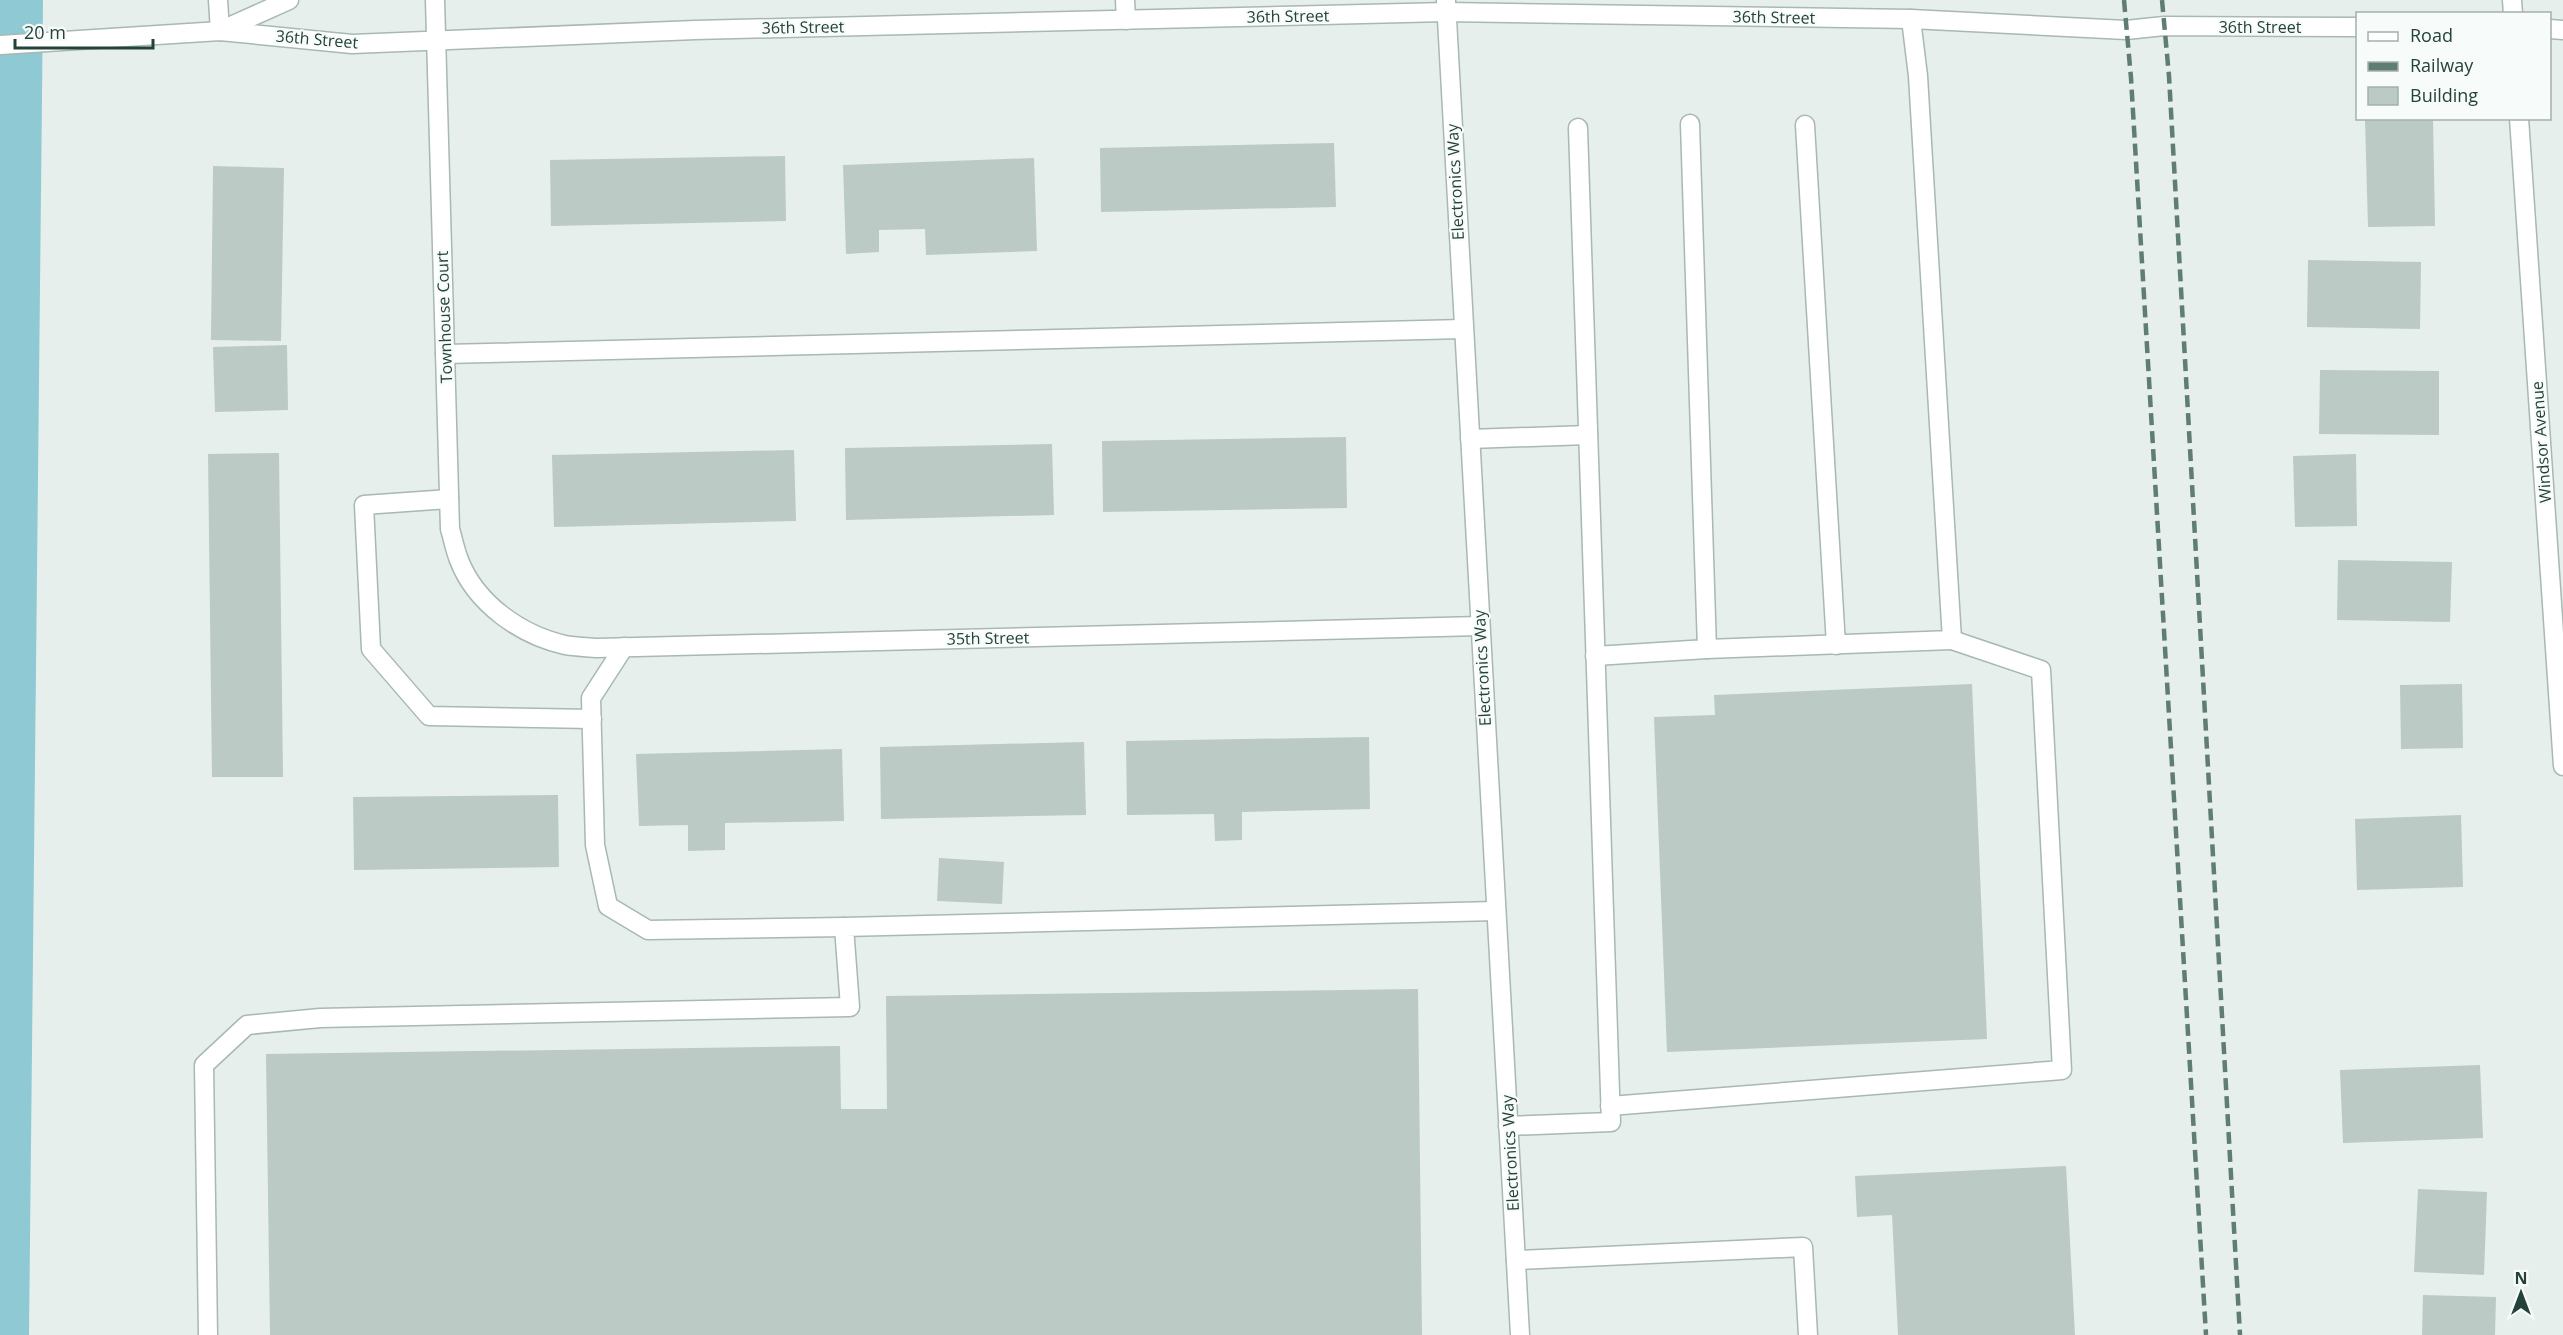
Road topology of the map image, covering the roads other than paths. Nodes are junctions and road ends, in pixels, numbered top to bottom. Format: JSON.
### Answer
{"nodes":[{"id":1,"x":218,"y":0,"type":"edge"},
{"id":2,"x":289,"y":0,"type":"edge"},
{"id":3,"x":435,"y":0,"type":"edge"},
{"id":4,"x":1125,"y":0,"type":"edge"},
{"id":5,"x":1446,"y":6,"type":"edge"},
{"id":6,"x":1911,"y":19,"type":"junction"},
{"id":7,"x":1126,"y":20,"type":"junction"},
{"id":8,"x":2356,"y":27,"type":"edge"},
{"id":9,"x":220,"y":31,"type":"junction"},
{"id":10,"x":435,"y":41,"type":"junction"},
{"id":11,"x":0,"y":45,"type":"edge"},
{"id":12,"x":2519,"y":120,"type":"edge"},
{"id":13,"x":1690,"y":124,"type":"dead end"},
{"id":14,"x":1805,"y":125,"type":"dead end"},
{"id":15,"x":1578,"y":128,"type":"dead end"},
{"id":16,"x":1463,"y":329,"type":"junction"},
{"id":17,"x":445,"y":354,"type":"junction"},
{"id":18,"x":1588,"y":435,"type":"junction"},
{"id":19,"x":1470,"y":439,"type":"junction"},
{"id":20,"x":449,"y":499,"type":"junction"},
{"id":21,"x":502,"y":616,"type":"joint"},
{"id":22,"x":1480,"y":626,"type":"junction"},
{"id":23,"x":2558,"y":626,"type":"edge"},
{"id":24,"x":1952,"y":640,"type":"junction"},
{"id":25,"x":1836,"y":645,"type":"junction"},
{"id":26,"x":624,"y":647,"type":"junction"},
{"id":27,"x":1707,"y":649,"type":"junction"},
{"id":28,"x":1595,"y":656,"type":"junction"},
{"id":29,"x":592,"y":719,"type":"junction"},
{"id":30,"x":2563,"y":766,"type":"edge"},
{"id":31,"x":1496,"y":911,"type":"junction"},
{"id":32,"x":844,"y":927,"type":"junction"},
{"id":33,"x":1610,"y":1106,"type":"junction"},
{"id":34,"x":1508,"y":1126,"type":"junction"},
{"id":35,"x":1516,"y":1260,"type":"junction"},
{"id":36,"x":208,"y":1335,"type":"edge"},
{"id":37,"x":1520,"y":1335,"type":"edge"},
{"id":38,"x":1808,"y":1335,"type":"edge"}],
"edges":[{"from":1,"to":9,"type":"street"},
{"from":2,"to":9,"type":"street","name":"36th Street"},
{"from":3,"to":10,"type":"street","name":"Townhouse Court"},
{"from":4,"to":7,"type":"street"},
{"from":5,"to":6,"type":"street","name":"36th Street"},
{"from":5,"to":7,"type":"street","name":"36th Street"},
{"from":5,"to":16,"type":"street","name":"Electronics Way"},
{"from":6,"to":8,"type":"street","name":"36th Street"},
{"from":6,"to":24,"type":"street"},
{"from":7,"to":10,"type":"street","name":"36th Street"},
{"from":9,"to":10,"type":"street","name":"36th Street"},
{"from":9,"to":11,"type":"street","name":"36th Street"},
{"from":10,"to":17,"type":"street","name":"Townhouse Court"},
{"from":12,"to":23,"type":"street","name":"Windsor Avenue"},
{"from":13,"to":27,"type":"street"},
{"from":14,"to":25,"type":"street"},
{"from":15,"to":18,"type":"street"},
{"from":16,"to":17,"type":"street"},
{"from":16,"to":19,"type":"street","name":"Electronics Way"},
{"from":17,"to":20,"type":"street","name":"Townhouse Court"},
{"from":18,"to":19,"type":"street"},
{"from":18,"to":28,"type":"street"},
{"from":19,"to":22,"type":"street","name":"Electronics Way"},
{"from":20,"to":21,"type":"street","name":"Townhouse Court"},
{"from":20,"to":29,"type":"street"},
{"from":21,"to":26,"type":"street","name":"35th Street"},
{"from":22,"to":26,"type":"street","name":"35th Street"},
{"from":22,"to":31,"type":"street","name":"Electronics Way"},
{"from":23,"to":30,"type":"street","name":"Windsor Avenue"},
{"from":24,"to":25,"type":"street"},
{"from":24,"to":33,"type":"street"},
{"from":25,"to":27,"type":"street"},
{"from":26,"to":29,"type":"street"},
{"from":27,"to":28,"type":"street"},
{"from":28,"to":33,"type":"street"},
{"from":29,"to":32,"type":"street"},
{"from":31,"to":32,"type":"street"},
{"from":31,"to":34,"type":"street","name":"Electronics Way"},
{"from":32,"to":36,"type":"street"},
{"from":33,"to":34,"type":"street"},
{"from":34,"to":35,"type":"street","name":"Electronics Way"},
{"from":35,"to":37,"type":"street","name":"Electronics Way"},
{"from":35,"to":38,"type":"street"}]}
